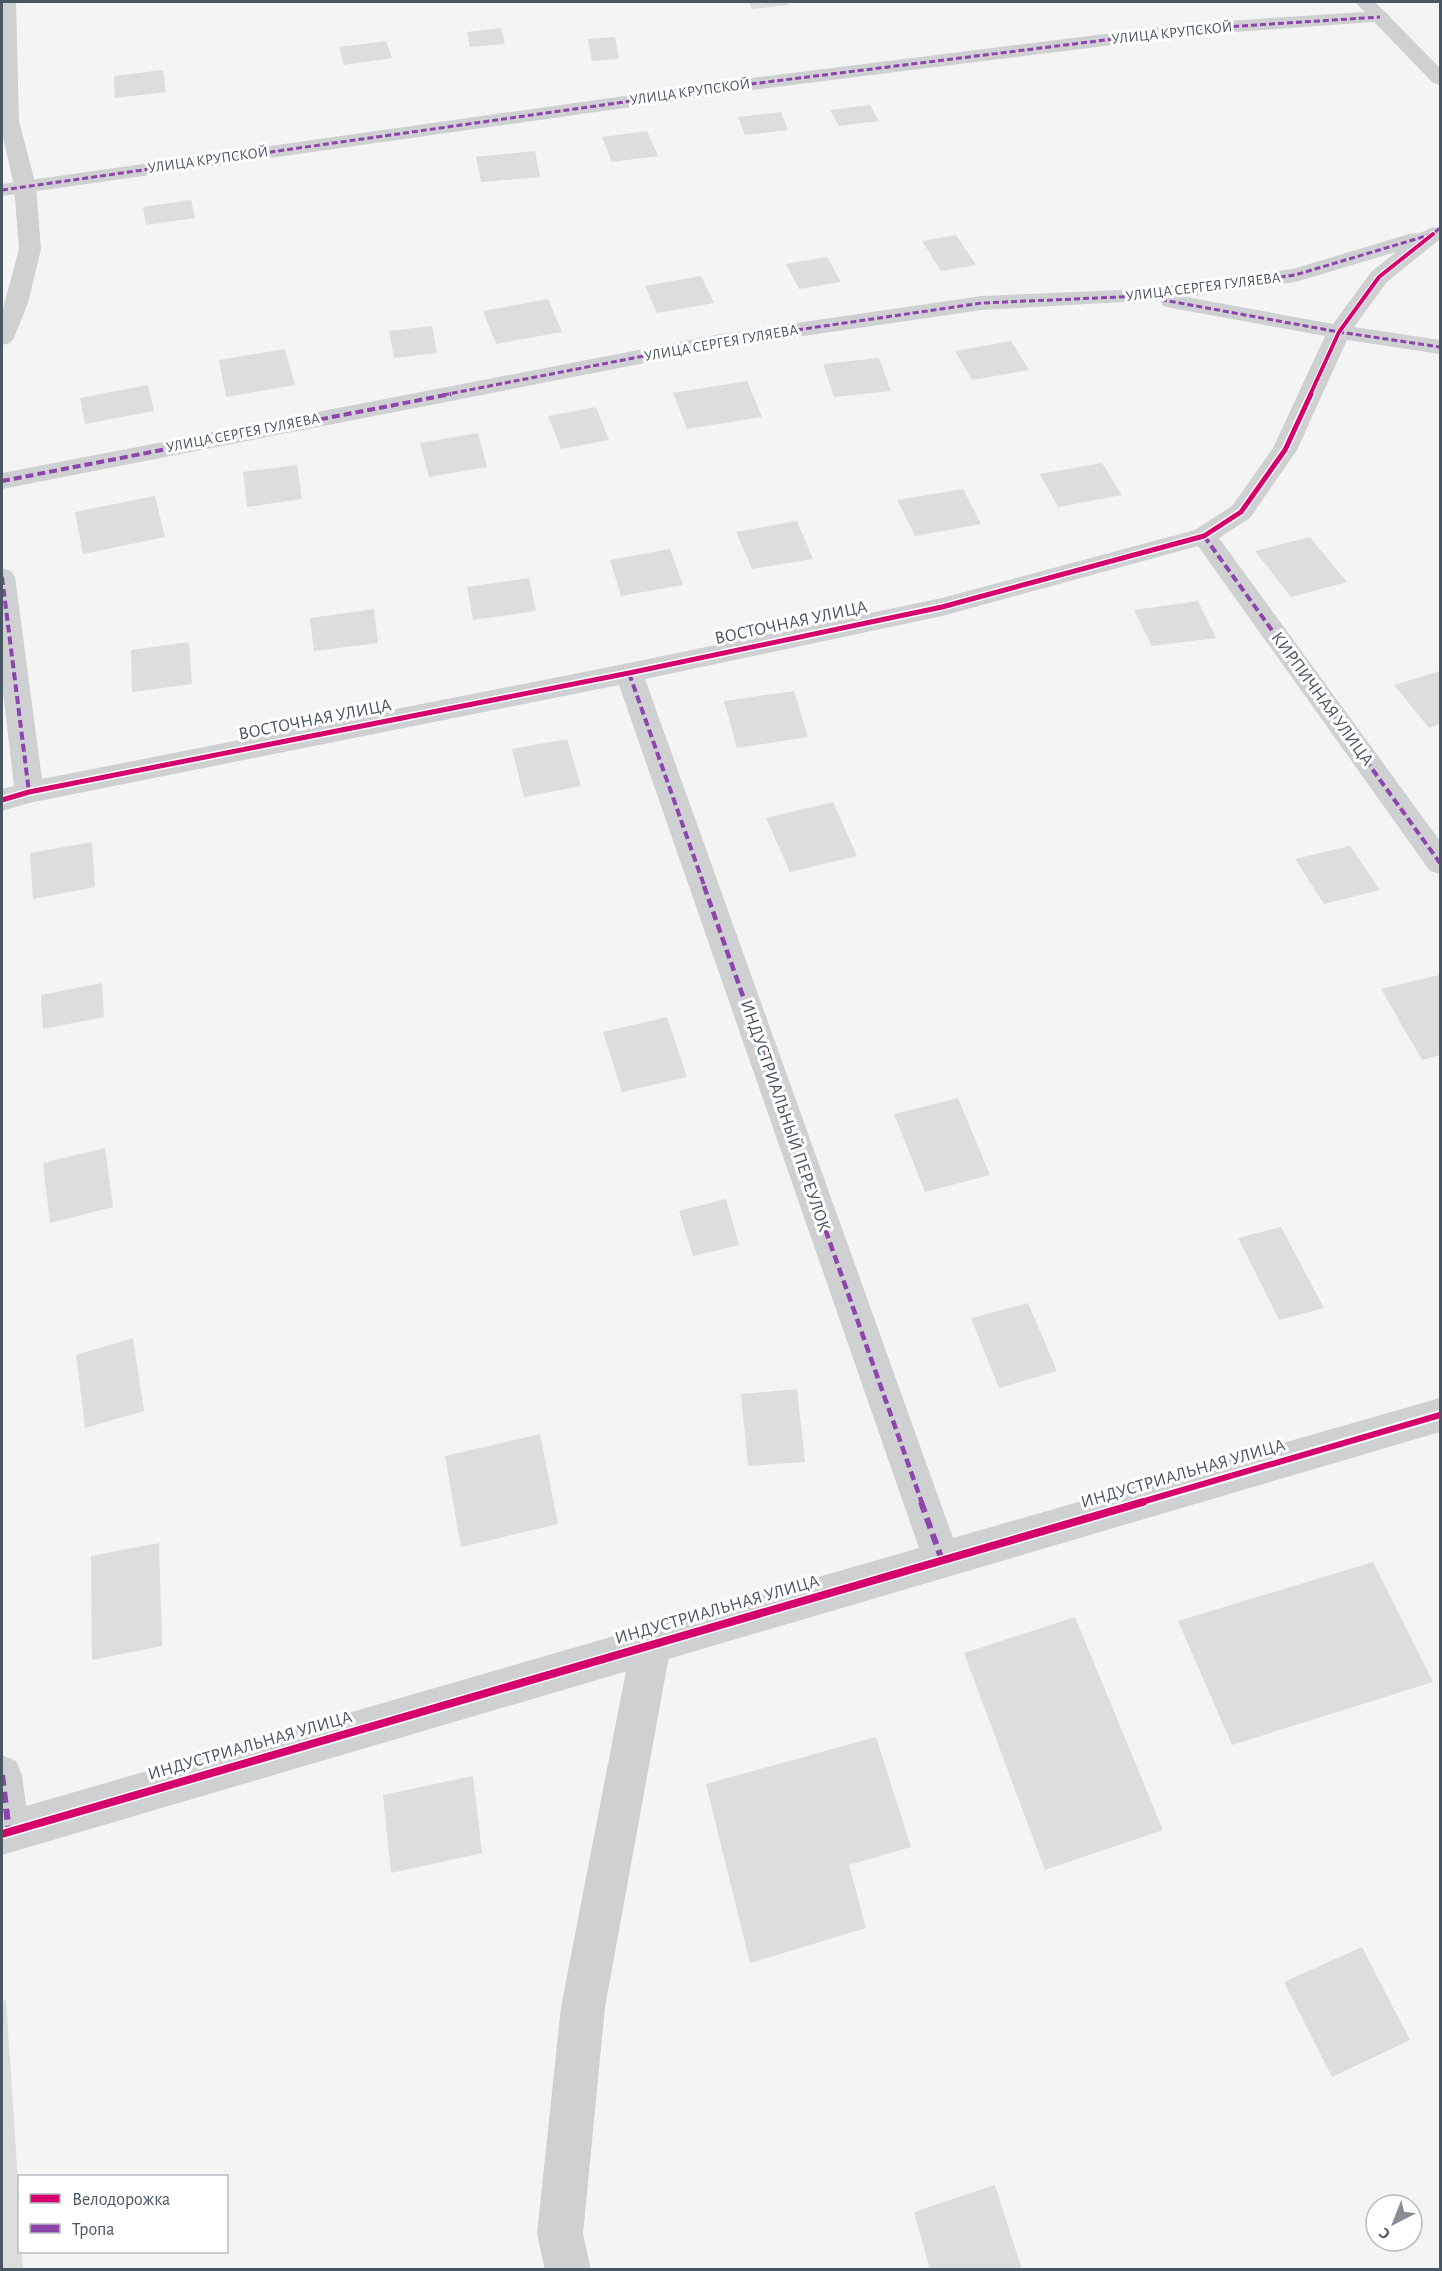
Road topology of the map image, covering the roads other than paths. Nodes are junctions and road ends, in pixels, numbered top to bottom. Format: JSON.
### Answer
{"nodes":[{"id":1,"x":6,"y":2,"type":"edge"},
{"id":2,"x":1365,"y":2,"type":"edge"},
{"id":3,"x":1380,"y":17,"type":"junction"},
{"id":4,"x":1440,"y":79,"type":"edge"},
{"id":5,"x":26,"y":186,"type":"junction"},
{"id":6,"x":2,"y":190,"type":"edge"},
{"id":7,"x":1437,"y":231,"type":"edge"},
{"id":8,"x":1143,"y":296,"type":"junction"},
{"id":9,"x":1339,"y":333,"type":"junction"},
{"id":10,"x":2,"y":338,"type":"edge"},
{"id":11,"x":1440,"y":347,"type":"edge"},
{"id":12,"x":2,"y":481,"type":"edge"},
{"id":13,"x":1204,"y":536,"type":"junction"},
{"id":14,"x":2,"y":577,"type":"edge"},
{"id":15,"x":629,"y":673,"type":"junction"},
{"id":16,"x":29,"y":792,"type":"junction"},
{"id":17,"x":2,"y":800,"type":"edge"},
{"id":18,"x":1440,"y":862,"type":"edge"},
{"id":19,"x":1440,"y":1415,"type":"edge"},
{"id":20,"x":942,"y":1560,"type":"junction"},
{"id":21,"x":651,"y":1645,"type":"junction"},
{"id":22,"x":2,"y":1775,"type":"edge"},
{"id":23,"x":5,"y":1833,"type":"edge"},
{"id":24,"x":568,"y":2270,"type":"edge"}],
"edges":[{"from":1,"to":5,"type":"street"},
{"from":2,"to":3,"type":"street"},
{"from":3,"to":4,"type":"street"},
{"from":3,"to":5,"type":"street","name":"УЛИЦА КРУПСКОЙ"},
{"from":5,"to":6,"type":"street","name":"УЛИЦА КРУПСКОЙ"},
{"from":5,"to":10,"type":"street"},
{"from":7,"to":8,"type":"street","name":"УЛИЦА СЕРГЕЯ ГУЛЯЕВА"},
{"from":7,"to":9,"type":"street","name":"ВОСТОЧНАЯ УЛИЦА"},
{"from":8,"to":9,"type":"street"},
{"from":8,"to":12,"type":"street","name":"УЛИЦА СЕРГЕЯ ГУЛЯЕВА"},
{"from":9,"to":11,"type":"street"},
{"from":9,"to":13,"type":"street","name":"ВОСТОЧНАЯ УЛИЦА"},
{"from":13,"to":15,"type":"street","name":"ВОСТОЧНАЯ УЛИЦА"},
{"from":13,"to":18,"type":"street","name":"КИРПИЧНАЯ УЛИЦА"},
{"from":14,"to":16,"type":"street"},
{"from":15,"to":16,"type":"street","name":"ВОСТОЧНАЯ УЛИЦА"},
{"from":15,"to":20,"type":"street","name":"ИНДУСТРИАЛЬНЫЙ ПЕРЕУЛОК"},
{"from":16,"to":17,"type":"street","name":"ВОСТОЧНАЯ УЛИЦА"},
{"from":19,"to":20,"type":"street","name":"ИНДУСТРИАЛЬНАЯ УЛИЦА"},
{"from":20,"to":21,"type":"street","name":"ИНДУСТРИАЛЬНАЯ УЛИЦА"},
{"from":21,"to":23,"type":"street","name":"ИНДУСТРИАЛЬНАЯ УЛИЦА"},
{"from":21,"to":24,"type":"street"},
{"from":22,"to":23,"type":"street"}]}
